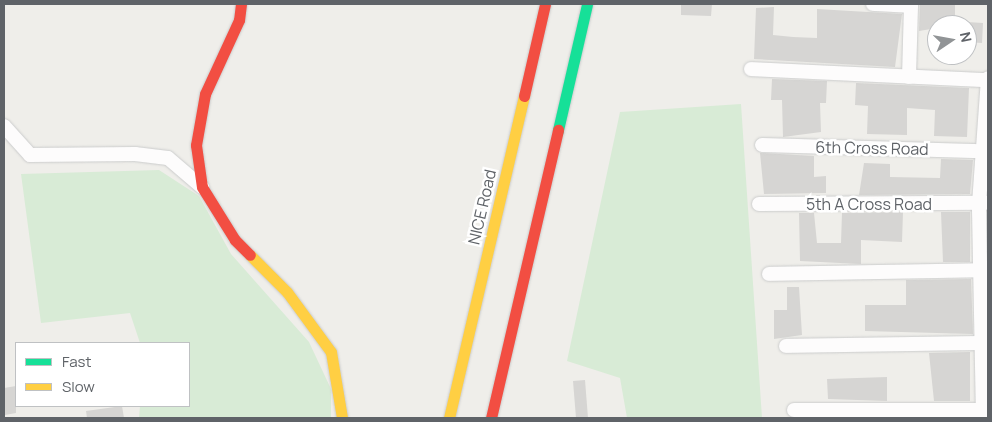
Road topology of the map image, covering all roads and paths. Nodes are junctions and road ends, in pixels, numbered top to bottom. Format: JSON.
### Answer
{"nodes":[{"id":1,"x":241,"y":4,"type":"edge"},
{"id":2,"x":545,"y":4,"type":"edge"},
{"id":3,"x":587,"y":4,"type":"edge"},
{"id":4,"x":873,"y":4,"type":"edge"},
{"id":5,"x":911,"y":5,"type":"edge"},
{"id":6,"x":751,"y":69,"type":"dead end"},
{"id":7,"x":909,"y":77,"type":"junction"},
{"id":8,"x":987,"y":79,"type":"edge"},
{"id":9,"x":4,"y":126,"type":"edge"},
{"id":10,"x":762,"y":145,"type":"dead end"},
{"id":11,"x":982,"y":151,"type":"junction"},
{"id":12,"x":202,"y":187,"type":"junction"},
{"id":13,"x":983,"y":203,"type":"edge"},
{"id":14,"x":759,"y":204,"type":"dead end"},
{"id":15,"x":984,"y":270,"type":"edge"},
{"id":16,"x":769,"y":274,"type":"dead end"},
{"id":17,"x":984,"y":343,"type":"edge"},
{"id":18,"x":786,"y":346,"type":"dead end"},
{"id":19,"x":794,"y":410,"type":"dead end"},
{"id":20,"x":985,"y":412,"type":"edge"},
{"id":21,"x":342,"y":418,"type":"edge"},
{"id":22,"x":450,"y":418,"type":"edge"},
{"id":23,"x":491,"y":418,"type":"edge"}],
"edges":[{"from":1,"to":12,"type":"main road"},
{"from":2,"to":22,"type":"main road","name":"NICE Road"},
{"from":3,"to":23,"type":"main road"},
{"from":4,"to":5,"type":"street"},
{"from":5,"to":7,"type":"street"},
{"from":6,"to":7,"type":"street"},
{"from":7,"to":8,"type":"street"},
{"from":8,"to":11,"type":"street"},
{"from":9,"to":12,"type":"street"},
{"from":10,"to":11,"type":"street","name":"6th Cross Road"},
{"from":11,"to":13,"type":"street"},
{"from":12,"to":21,"type":"main road"},
{"from":13,"to":14,"type":"street","name":"5th A Cross Road"},
{"from":13,"to":15,"type":"street"},
{"from":15,"to":16,"type":"street"},
{"from":15,"to":17,"type":"street"},
{"from":17,"to":18,"type":"street"},
{"from":17,"to":20,"type":"street"},
{"from":19,"to":20,"type":"street"}]}
